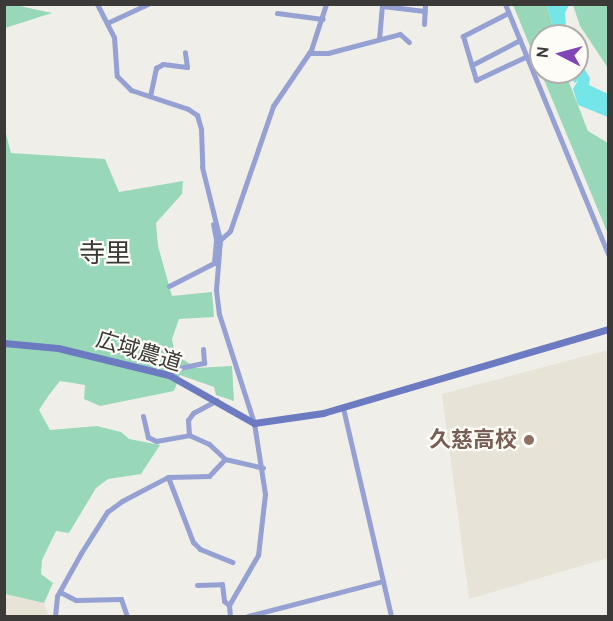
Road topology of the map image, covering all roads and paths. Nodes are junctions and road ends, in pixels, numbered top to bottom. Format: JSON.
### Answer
{"nodes":[{"id":1,"x":97,"y":4,"type":"edge"},
{"id":2,"x":148,"y":4,"type":"edge"},
{"id":3,"x":283,"y":4,"type":"edge"},
{"id":4,"x":326,"y":4,"type":"edge"},
{"id":5,"x":505,"y":4,"type":"edge"},
{"id":6,"x":382,"y":5,"type":"edge"},
{"id":7,"x":425,"y":8,"type":"edge"},
{"id":8,"x":508,"y":13,"type":"junction"},
{"id":9,"x":323,"y":19,"type":"junction"},
{"id":10,"x":107,"y":23,"type":"junction"},
{"id":11,"x":423,"y":24,"type":"dead end"},
{"id":12,"x":379,"y":39,"type":"junction"},
{"id":13,"x":520,"y":40,"type":"junction"},
{"id":14,"x":409,"y":42,"type":"dead end"},
{"id":15,"x":185,"y":52,"type":"dead end"},
{"id":16,"x":309,"y":53,"type":"junction"},
{"id":17,"x":527,"y":56,"type":"junction"},
{"id":18,"x":472,"y":65,"type":"junction"},
{"id":19,"x":150,"y":96,"type":"junction"},
{"id":20,"x":214,"y":214,"type":"junction"},
{"id":21,"x":220,"y":240,"type":"junction"},
{"id":22,"x":609,"y":254,"type":"edge"},
{"id":23,"x":169,"y":286,"type":"dead end"},
{"id":24,"x":609,"y":329,"type":"edge"},
{"id":25,"x":4,"y":343,"type":"edge"},
{"id":26,"x":202,"y":348,"type":"dead end"},
{"id":27,"x":169,"y":375,"type":"junction"},
{"id":28,"x":217,"y":400,"type":"junction"},
{"id":29,"x":343,"y":408,"type":"junction"},
{"id":30,"x":143,"y":416,"type":"dead end"},
{"id":31,"x":254,"y":423,"type":"junction"},
{"id":32,"x":189,"y":435,"type":"junction"},
{"id":33,"x":225,"y":459,"type":"junction"},
{"id":34,"x":262,"y":468,"type":"junction"},
{"id":35,"x":168,"y":477,"type":"junction"},
{"id":36,"x":232,"y":562,"type":"dead end"},
{"id":37,"x":383,"y":581,"type":"junction"},
{"id":38,"x":198,"y":585,"type":"dead end"},
{"id":39,"x":60,"y":592,"type":"junction"},
{"id":40,"x":229,"y":605,"type":"junction"},
{"id":41,"x":55,"y":616,"type":"edge"},
{"id":42,"x":127,"y":616,"type":"edge"},
{"id":43,"x":230,"y":616,"type":"edge"},
{"id":44,"x":248,"y":616,"type":"edge"},
{"id":45,"x":391,"y":616,"type":"edge"}],
"edges":[{"from":1,"to":10,"type":"street"},
{"from":2,"to":10,"type":"street"},
{"from":3,"to":9,"type":"street"},
{"from":4,"to":9,"type":"street"},
{"from":5,"to":8,"type":"street"},
{"from":6,"to":7,"type":"street"},
{"from":6,"to":12,"type":"street"},
{"from":7,"to":11,"type":"street"},
{"from":8,"to":13,"type":"street"},
{"from":8,"to":18,"type":"street"},
{"from":9,"to":16,"type":"street"},
{"from":10,"to":19,"type":"street"},
{"from":12,"to":14,"type":"street"},
{"from":12,"to":16,"type":"street"},
{"from":13,"to":17,"type":"street"},
{"from":13,"to":18,"type":"street"},
{"from":15,"to":19,"type":"street"},
{"from":16,"to":21,"type":"street"},
{"from":17,"to":18,"type":"street"},
{"from":17,"to":22,"type":"street"},
{"from":19,"to":20,"type":"street"},
{"from":20,"to":21,"type":"street"},
{"from":20,"to":23,"type":"street"},
{"from":21,"to":31,"type":"street"},
{"from":24,"to":29,"type":"street"},
{"from":25,"to":27,"type":"street","name":"広域農道"},
{"from":26,"to":27,"type":"street"},
{"from":27,"to":28,"type":"street","name":"広域農道"},
{"from":28,"to":31,"type":"street","name":"広域農道"},
{"from":28,"to":32,"type":"street"},
{"from":29,"to":31,"type":"street"},
{"from":29,"to":37,"type":"street"},
{"from":30,"to":32,"type":"street"},
{"from":31,"to":34,"type":"street"},
{"from":32,"to":33,"type":"street"},
{"from":33,"to":34,"type":"street"},
{"from":33,"to":35,"type":"street"},
{"from":34,"to":40,"type":"street"},
{"from":35,"to":36,"type":"street"},
{"from":35,"to":39,"type":"street"},
{"from":37,"to":44,"type":"street"},
{"from":37,"to":45,"type":"street"},
{"from":38,"to":40,"type":"street"},
{"from":39,"to":41,"type":"street"},
{"from":39,"to":42,"type":"street"},
{"from":40,"to":43,"type":"street"}]}
